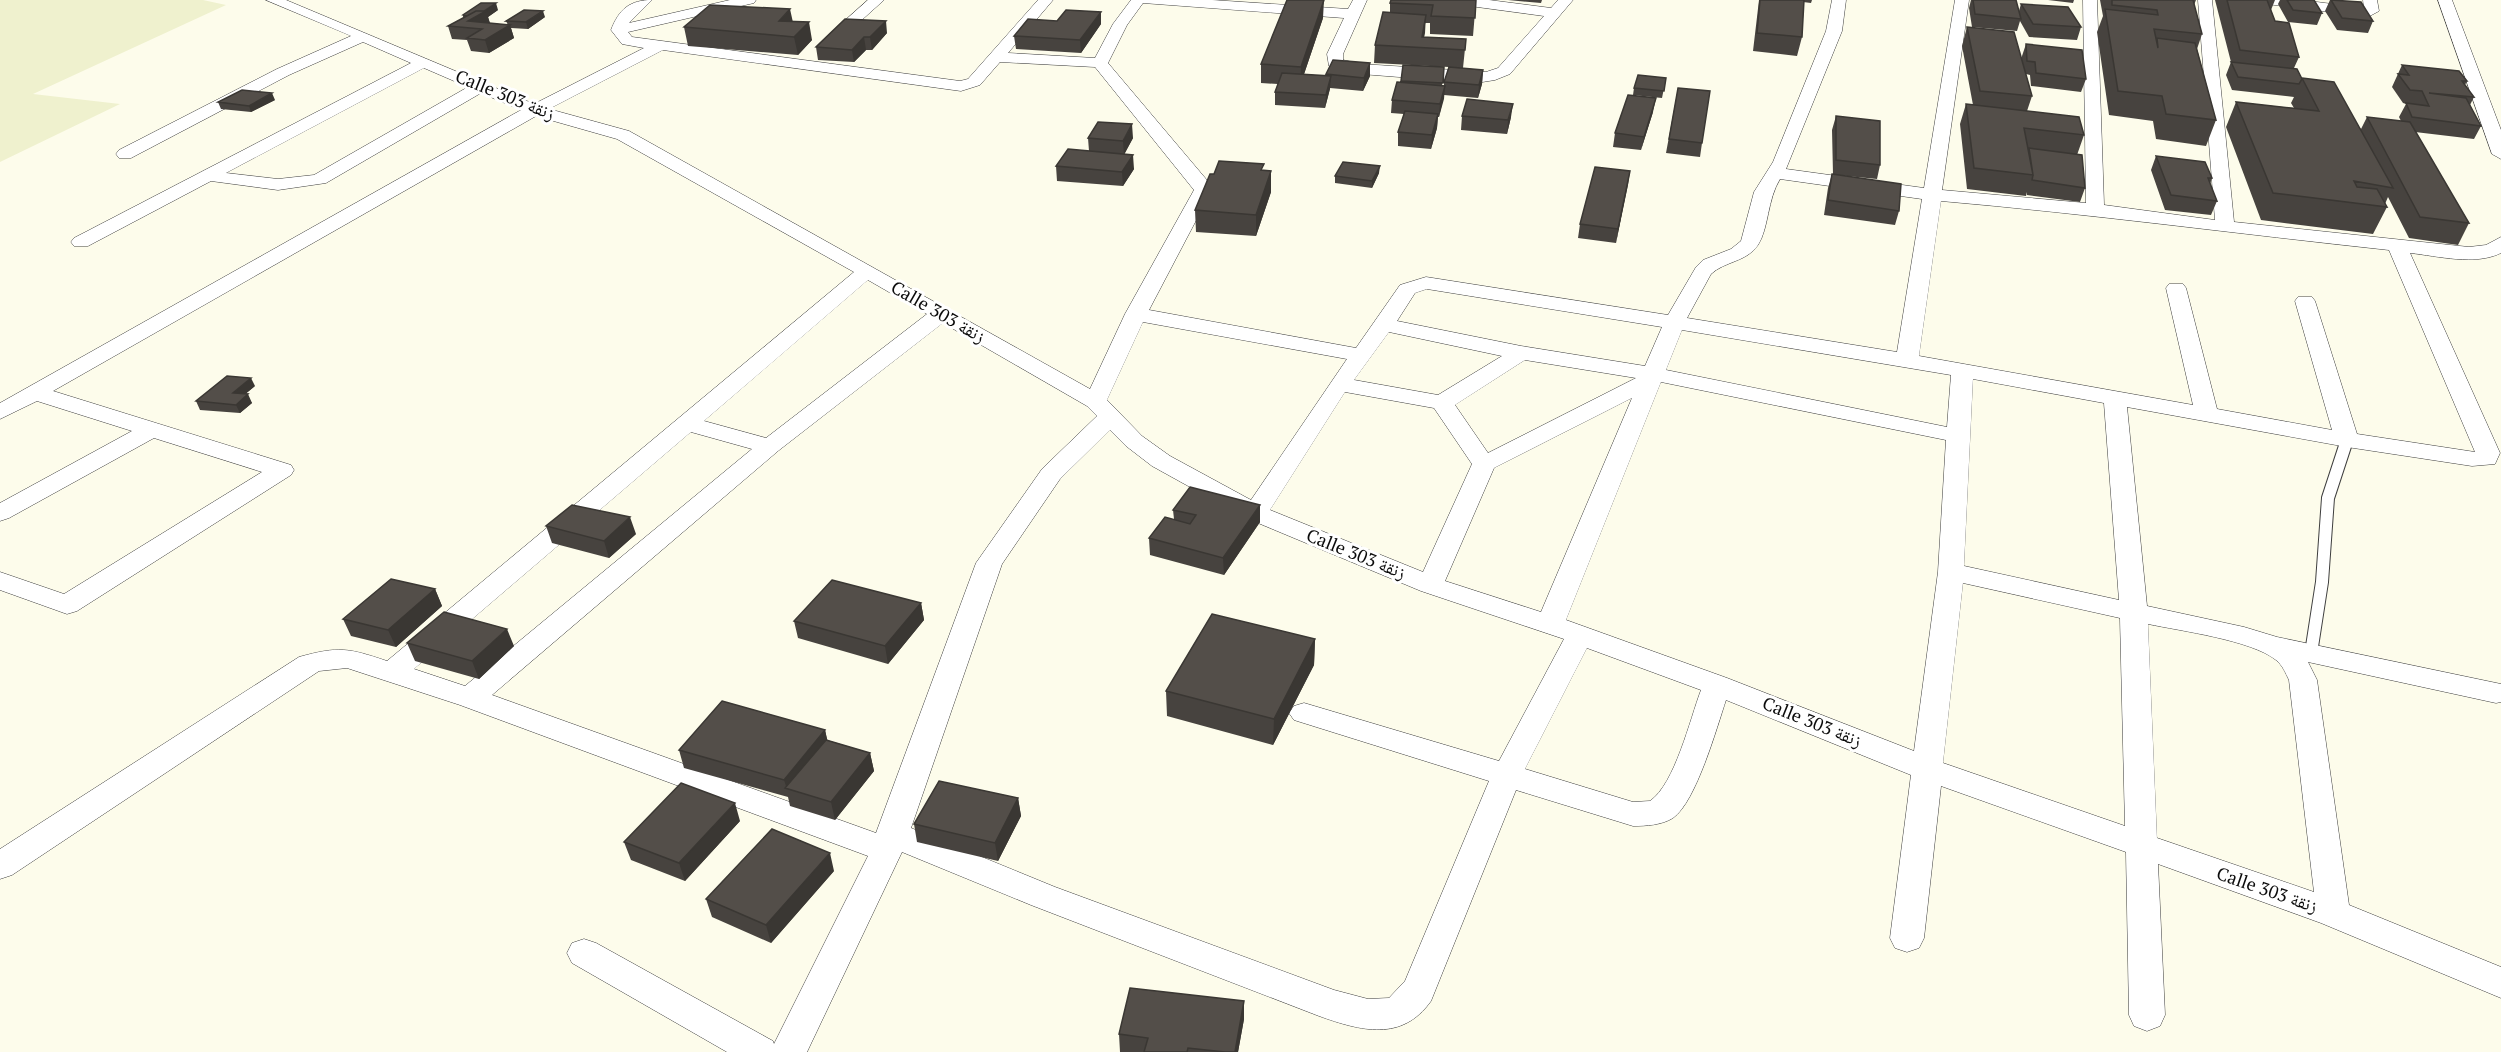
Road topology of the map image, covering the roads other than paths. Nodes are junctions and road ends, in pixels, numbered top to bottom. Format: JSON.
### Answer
{"nodes":[{"id":1,"x":273,"y":0,"type":"edge"},
{"id":2,"x":645,"y":0,"type":"edge"},
{"id":3,"x":702,"y":0,"type":"edge"},
{"id":4,"x":749,"y":0,"type":"edge"},
{"id":5,"x":877,"y":0,"type":"edge"},
{"id":6,"x":1046,"y":0,"type":"edge"},
{"id":7,"x":1138,"y":0,"type":"edge"},
{"id":8,"x":1149,"y":0,"type":"edge"},
{"id":9,"x":1455,"y":0,"type":"edge"},
{"id":10,"x":1566,"y":0,"type":"edge"},
{"id":11,"x":1839,"y":0,"type":"edge"},
{"id":12,"x":1962,"y":0,"type":"edge"},
{"id":13,"x":2090,"y":0,"type":"edge"},
{"id":14,"x":2205,"y":0,"type":"edge"},
{"id":15,"x":2267,"y":0,"type":"edge"},
{"id":16,"x":2370,"y":0,"type":"edge"},
{"id":17,"x":2445,"y":0,"type":"edge"},
{"id":18,"x":2282,"y":1,"type":"edge"},
{"id":19,"x":1357,"y":7,"type":"edge"},
{"id":20,"x":1557,"y":13,"type":"junction"},
{"id":21,"x":1031,"y":18,"type":"junction"},
{"id":22,"x":1053,"y":19,"type":"edge"},
{"id":23,"x":1098,"y":22,"type":"edge"},
{"id":24,"x":621,"y":24,"type":"junction"},
{"id":25,"x":1120,"y":24,"type":"junction"},
{"id":26,"x":364,"y":36,"type":"junction"},
{"id":27,"x":658,"y":46,"type":"junction"},
{"id":28,"x":997,"y":57,"type":"junction"},
{"id":29,"x":424,"y":62,"type":"junction"},
{"id":30,"x":1100,"y":63,"type":"junction"},
{"id":31,"x":802,"y":66,"type":"junction"},
{"id":32,"x":480,"y":87,"type":"junction"},
{"id":33,"x":534,"y":110,"type":"junction"},
{"id":34,"x":125,"y":154,"type":"dead end"},
{"id":35,"x":2501,"y":154,"type":"edge"},
{"id":36,"x":1775,"y":173,"type":"junction"},
{"id":37,"x":209,"y":175,"type":"junction"},
{"id":38,"x":1932,"y":195,"type":"junction"},
{"id":39,"x":2095,"y":209,"type":"junction"},
{"id":40,"x":2225,"y":226,"type":"junction"},
{"id":41,"x":81,"y":242,"type":"dead end"},
{"id":42,"x":2501,"y":243,"type":"edge"},
{"id":43,"x":2397,"y":246,"type":"junction"},
{"id":44,"x":867,"y":271,"type":"junction"},
{"id":45,"x":2176,"y":288,"type":"dead end"},
{"id":46,"x":2305,"y":301,"type":"dead end"},
{"id":47,"x":941,"y":314,"type":"junction"},
{"id":48,"x":1136,"y":314,"type":"junction"},
{"id":49,"x":1675,"y":321,"type":"junction"},
{"id":50,"x":1384,"y":326,"type":"junction"},
{"id":51,"x":1521,"y":353,"type":"junction"},
{"id":52,"x":1360,"y":355,"type":"junction"},
{"id":53,"x":1907,"y":360,"type":"junction"},
{"id":54,"x":1962,"y":370,"type":"junction"},
{"id":55,"x":1652,"y":377,"type":"junction"},
{"id":56,"x":1339,"y":384,"type":"junction"},
{"id":57,"x":36,"y":393,"type":"junction"},
{"id":58,"x":2115,"y":398,"type":"junction"},
{"id":59,"x":1442,"y":403,"type":"junction"},
{"id":60,"x":1102,"y":409,"type":"junction"},
{"id":61,"x":0,"y":412,"type":"edge"},
{"id":62,"x":2207,"y":415,"type":"junction"},
{"id":63,"x":686,"y":423,"type":"junction"},
{"id":64,"x":152,"y":429,"type":"junction"},
{"id":65,"x":1959,"y":436,"type":"junction"},
{"id":66,"x":2347,"y":440,"type":"junction"},
{"id":67,"x":770,"y":446,"type":"junction"},
{"id":68,"x":1484,"y":464,"type":"junction"},
{"id":69,"x":0,"y":513,"type":"edge"},
{"id":70,"x":1255,"y":513,"type":"junction"},
{"id":71,"x":1951,"y":572,"type":"junction"},
{"id":72,"x":0,"y":581,"type":"edge"},
{"id":73,"x":1430,"y":585,"type":"junction"},
{"id":74,"x":2134,"y":614,"type":"junction"},
{"id":75,"x":1550,"y":624,"type":"junction"},
{"id":76,"x":1580,"y":635,"type":"junction"},
{"id":77,"x":2266,"y":644,"type":"junction"},
{"id":78,"x":2311,"y":653,"type":"junction"},
{"id":79,"x":392,"y":672,"type":"junction"},
{"id":80,"x":1717,"y":685,"type":"junction"},
{"id":81,"x":2496,"y":693,"type":"dead end"},
{"id":82,"x":470,"y":698,"type":"junction"},
{"id":83,"x":1304,"y":713,"type":"dead end"},
{"id":84,"x":1928,"y":769,"type":"junction"},
{"id":85,"x":1506,"y":777,"type":"junction"},
{"id":86,"x":890,"y":842,"type":"junction"},
{"id":87,"x":2144,"y":848,"type":"junction"},
{"id":88,"x":0,"y":866,"type":"edge"},
{"id":89,"x":2333,"y":913,"type":"junction"},
{"id":90,"x":1907,"y":938,"type":"dead end"},
{"id":91,"x":584,"y":952,"type":"dead end"},
{"id":92,"x":2501,"y":983,"type":"edge"},
{"id":93,"x":2147,"y":1016,"type":"dead end"},
{"id":94,"x":760,"y":1052,"type":"edge"},
{"id":95,"x":789,"y":1052,"type":"edge"}],
"edges":[{"from":1,"to":26,"type":"street","name":"Calle 303 زنقة"},
{"from":2,"to":24,"type":"street"},
{"from":3,"to":24,"type":"street"},
{"from":4,"to":24,"type":"street"},
{"from":5,"to":31,"type":"street"},
{"from":6,"to":21,"type":"street"},
{"from":7,"to":25,"type":"street"},
{"from":8,"to":19,"type":"street"},
{"from":9,"to":20,"type":"street"},
{"from":10,"to":20,"type":"street"},
{"from":11,"to":36,"type":"street"},
{"from":12,"to":38,"type":"street"},
{"from":13,"to":39,"type":"street"},
{"from":14,"to":40,"type":"street"},
{"from":15,"to":18,"type":"street"},
{"from":16,"to":18,"type":"street"},
{"from":17,"to":35,"type":"street"},
{"from":19,"to":20,"type":"street"},
{"from":21,"to":22,"type":"street"},
{"from":21,"to":28,"type":"street"},
{"from":23,"to":25,"type":"street"},
{"from":24,"to":27,"type":"street"},
{"from":25,"to":30,"type":"street"},
{"from":26,"to":29,"type":"street","name":"Calle 303 زنقة"},
{"from":26,"to":34,"type":"street"},
{"from":27,"to":31,"type":"street"},
{"from":27,"to":33,"type":"street"},
{"from":28,"to":30,"type":"street"},
{"from":28,"to":31,"type":"street"},
{"from":29,"to":32,"type":"street","name":"Calle 303 زنقة"},
{"from":29,"to":37,"type":"street"},
{"from":30,"to":48,"type":"street"},
{"from":32,"to":33,"type":"street","name":"Calle 303 زنقة"},
{"from":32,"to":37,"type":"street"},
{"from":33,"to":44,"type":"street","name":"Calle 303 زنقة"},
{"from":33,"to":57,"type":"street"},
{"from":36,"to":38,"type":"street"},
{"from":36,"to":49,"type":"street"},
{"from":37,"to":41,"type":"street"},
{"from":38,"to":39,"type":"street"},
{"from":38,"to":53,"type":"street"},
{"from":39,"to":40,"type":"street"},
{"from":40,"to":43,"type":"street"},
{"from":42,"to":43,"type":"street"},
{"from":43,"to":66,"type":"street"},
{"from":44,"to":47,"type":"street","name":"Calle 303 زنقة"},
{"from":44,"to":63,"type":"street"},
{"from":45,"to":62,"type":"street"},
{"from":46,"to":66,"type":"street"},
{"from":47,"to":60,"type":"street","name":"Calle 303 زنقة"},
{"from":47,"to":67,"type":"street"},
{"from":48,"to":52,"type":"street"},
{"from":48,"to":60,"type":"street"},
{"from":49,"to":50,"type":"street"},
{"from":49,"to":53,"type":"street"},
{"from":49,"to":55,"type":"street"},
{"from":50,"to":51,"type":"street"},
{"from":50,"to":52,"type":"street"},
{"from":51,"to":55,"type":"street"},
{"from":51,"to":59,"type":"street"},
{"from":52,"to":56,"type":"street"},
{"from":53,"to":54,"type":"street"},
{"from":54,"to":58,"type":"street"},
{"from":54,"to":65,"type":"street"},
{"from":55,"to":65,"type":"street"},
{"from":55,"to":68,"type":"street"},
{"from":55,"to":75,"type":"street"},
{"from":56,"to":59,"type":"street"},
{"from":56,"to":70,"type":"street"},
{"from":57,"to":61,"type":"street"},
{"from":57,"to":64,"type":"street"},
{"from":58,"to":62,"type":"street"},
{"from":58,"to":74,"type":"street"},
{"from":59,"to":68,"type":"street"},
{"from":60,"to":70,"type":"street","name":"Calle 303 زنقة"},
{"from":60,"to":86,"type":"street"},
{"from":62,"to":66,"type":"street"},
{"from":63,"to":67,"type":"street"},
{"from":63,"to":79,"type":"street"},
{"from":64,"to":69,"type":"street"},
{"from":64,"to":72,"type":"street"},
{"from":65,"to":71,"type":"street"},
{"from":66,"to":78,"type":"lane"},
{"from":67,"to":82,"type":"street"},
{"from":68,"to":73,"type":"street"},
{"from":70,"to":73,"type":"street","name":"Calle 303 زنقة"},
{"from":71,"to":74,"type":"street"},
{"from":71,"to":84,"type":"street"},
{"from":73,"to":75,"type":"street","name":"Calle 303 زنقة"},
{"from":74,"to":77,"type":"street"},
{"from":74,"to":87,"type":"street"},
{"from":75,"to":76,"type":"street","name":"Calle 303 زنقة"},
{"from":76,"to":80,"type":"street","name":"Calle 303 زنقة"},
{"from":76,"to":85,"type":"street"},
{"from":77,"to":78,"type":"street"},
{"from":77,"to":89,"type":"street"},
{"from":78,"to":81,"type":"street"},
{"from":79,"to":82,"type":"street"},
{"from":79,"to":88,"type":"street"},
{"from":80,"to":84,"type":"street","name":"Calle 303 زنقة"},
{"from":80,"to":85,"type":"street"},
{"from":82,"to":86,"type":"street"},
{"from":83,"to":85,"type":"street"},
{"from":84,"to":87,"type":"street","name":"Calle 303 زنقة"},
{"from":84,"to":90,"type":"street"},
{"from":85,"to":86,"type":"street"},
{"from":86,"to":95,"type":"street"},
{"from":87,"to":89,"type":"street","name":"Calle 303 زنقة"},
{"from":87,"to":93,"type":"street"},
{"from":89,"to":92,"type":"street","name":"Calle 303 زنقة"},
{"from":91,"to":94,"type":"street"}]}
